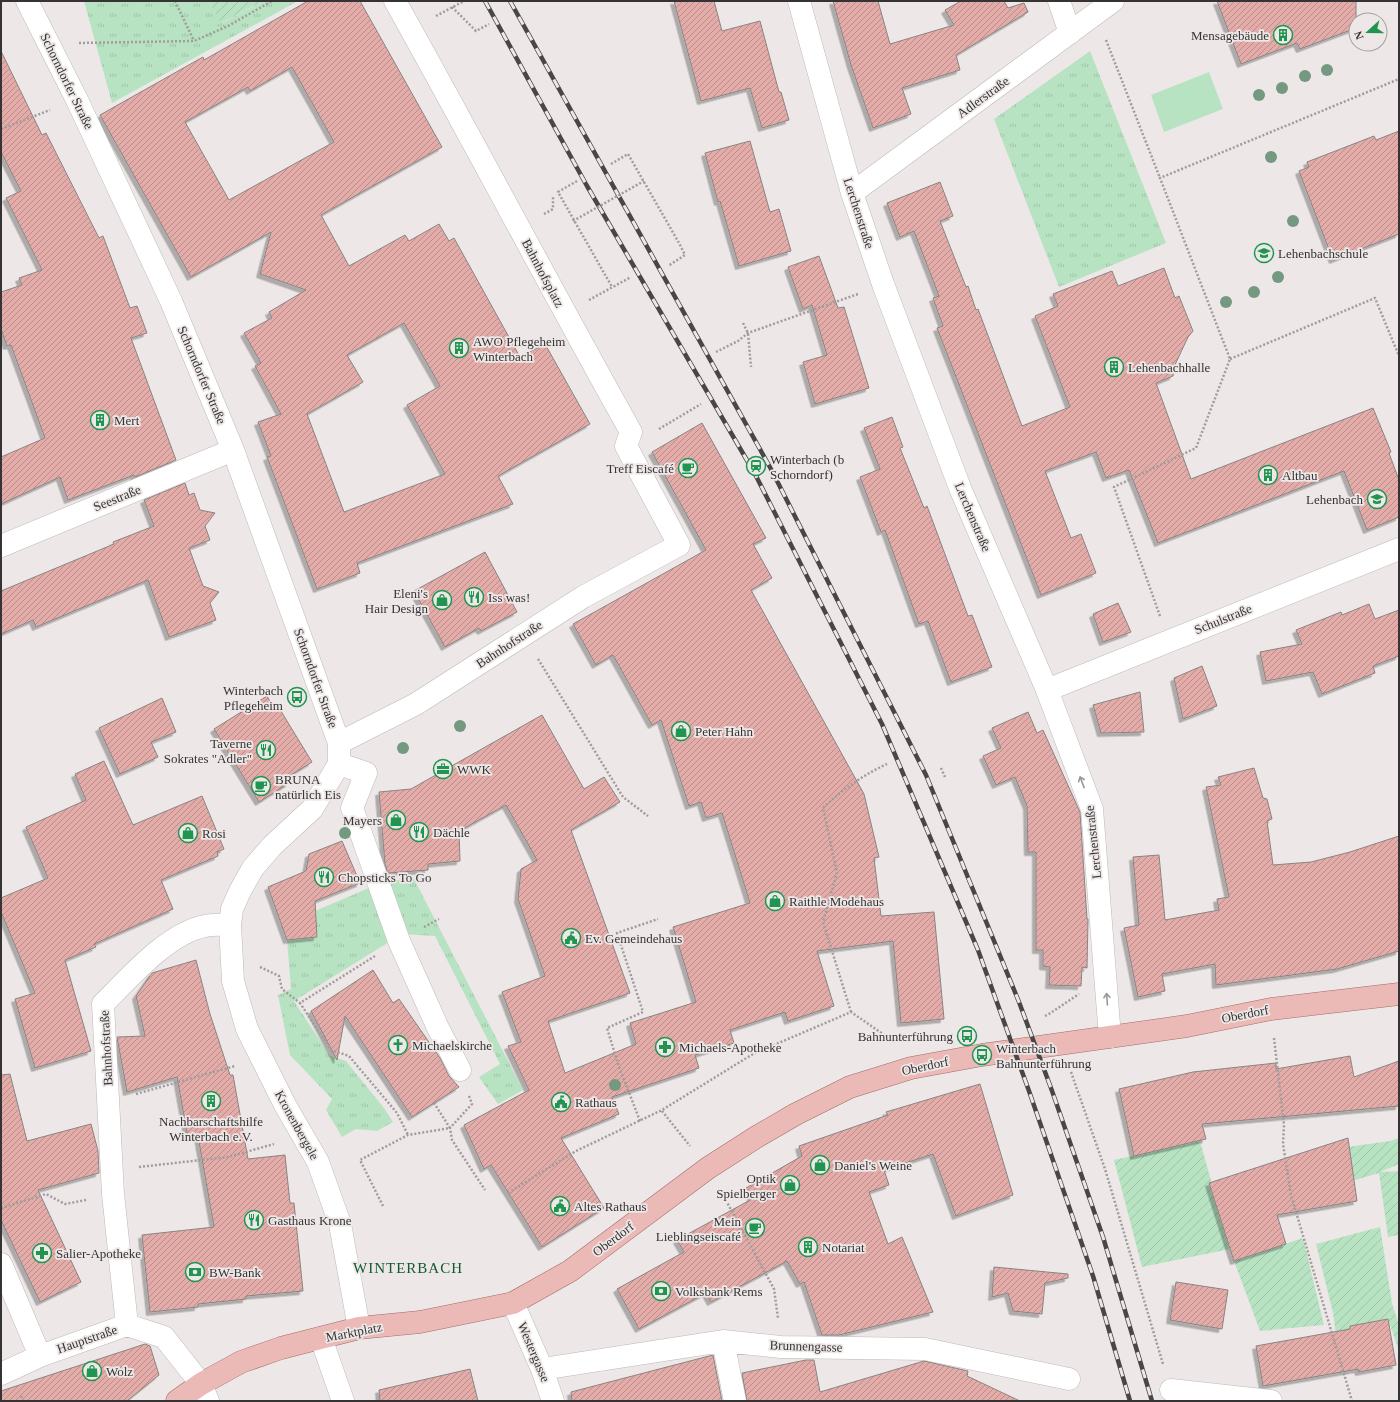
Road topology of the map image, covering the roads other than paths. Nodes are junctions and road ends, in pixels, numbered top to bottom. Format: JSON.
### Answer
{"nodes":[{"id":1,"x":27,"y":1,"type":"edge"},
{"id":2,"x":395,"y":1,"type":"edge"},
{"id":3,"x":799,"y":1,"type":"edge"},
{"id":4,"x":1059,"y":1,"type":"edge"},
{"id":5,"x":1104,"y":7,"type":"edge"},
{"id":6,"x":1070,"y":33,"type":"junction"},
{"id":7,"x":852,"y":193,"type":"junction"},
{"id":8,"x":233,"y":450,"type":"junction"},
{"id":9,"x":679,"y":545,"type":"joint"},
{"id":10,"x":1,"y":546,"type":"edge"},
{"id":11,"x":1399,"y":549,"type":"edge"},
{"id":12,"x":1047,"y":690,"type":"junction"},
{"id":13,"x":339,"y":753,"type":"junction"},
{"id":14,"x":230,"y":925,"type":"junction"},
{"id":15,"x":1399,"y":994,"type":"edge"},
{"id":16,"x":1110,"y":1038,"type":"junction"},
{"id":17,"x":460,"y":1070,"type":"dead end"},
{"id":18,"x":1,"y":1264,"type":"edge"},
{"id":19,"x":513,"y":1303,"type":"junction"},
{"id":20,"x":127,"y":1325,"type":"junction"},
{"id":21,"x":359,"y":1328,"type":"junction"},
{"id":22,"x":321,"y":1338,"type":"junction"},
{"id":23,"x":723,"y":1341,"type":"junction"},
{"id":24,"x":40,"y":1356,"type":"junction"},
{"id":25,"x":542,"y":1369,"type":"junction"},
{"id":26,"x":1,"y":1374,"type":"edge"},
{"id":27,"x":1069,"y":1379,"type":"dead end"},
{"id":28,"x":1171,"y":1390,"type":"road end"},
{"id":29,"x":205,"y":1392,"type":"edge"},
{"id":30,"x":176,"y":1401,"type":"edge"},
{"id":31,"x":343,"y":1401,"type":"edge"},
{"id":32,"x":553,"y":1401,"type":"edge"},
{"id":33,"x":735,"y":1401,"type":"edge"},
{"id":34,"x":1271,"y":1401,"type":"edge"}],
"edges":[{"from":1,"to":8,"type":"street","name":"Schorndorfer Straße"},
{"from":2,"to":9,"type":"street","name":"Bahnhofsplatz"},
{"from":3,"to":7,"type":"street","name":"Lerchenstraße"},
{"from":4,"to":6,"type":"street"},
{"from":5,"to":6,"type":"street","name":"Adlerstraße"},
{"from":6,"to":7,"type":"street","name":"Adlerstraße"},
{"from":7,"to":12,"type":"street","name":"Lerchenstraße"},
{"from":8,"to":10,"type":"street","name":"Seestraße"},
{"from":8,"to":13,"type":"street","name":"Schorndorfer Straße"},
{"from":9,"to":13,"type":"street","name":"Bahnhofstraße"},
{"from":11,"to":12,"type":"street","name":"Schulstraße"},
{"from":16,"to":12,"type":"street","name":"Lerchenstraße","one_way":true},
{"from":13,"to":14,"type":"street"},
{"from":13,"to":17,"type":"street"},
{"from":14,"to":20,"type":"street","name":"Bahnhofstraße"},
{"from":14,"to":21,"type":"street","name":"Kronenbergele"},
{"from":15,"to":16,"type":"main road","name":"Oberdorf"},
{"from":16,"to":19,"type":"main road","name":"Oberdorf"},
{"from":18,"to":24,"type":"street"},
{"from":19,"to":21,"type":"main road","name":"Marktplatz"},
{"from":19,"to":25,"type":"street","name":"Westergasse"},
{"from":20,"to":24,"type":"street","name":"Hauptstraße"},
{"from":20,"to":29,"type":"street","name":"Hauptstraße"},
{"from":21,"to":22,"type":"main road","name":"Marktplatz"},
{"from":22,"to":29,"type":"main road","name":"Marktplatz"},
{"from":22,"to":31,"type":"street"},
{"from":23,"to":25,"type":"street","name":"Brunnengasse"},
{"from":23,"to":27,"type":"street","name":"Brunnengasse"},
{"from":23,"to":33,"type":"street"},
{"from":24,"to":26,"type":"street","name":"Hauptstraße"},
{"from":25,"to":32,"type":"street","name":"Westergasse"},
{"from":28,"to":34,"type":"street"},
{"from":29,"to":30,"type":"main road","name":"Marktplatz"}]}
